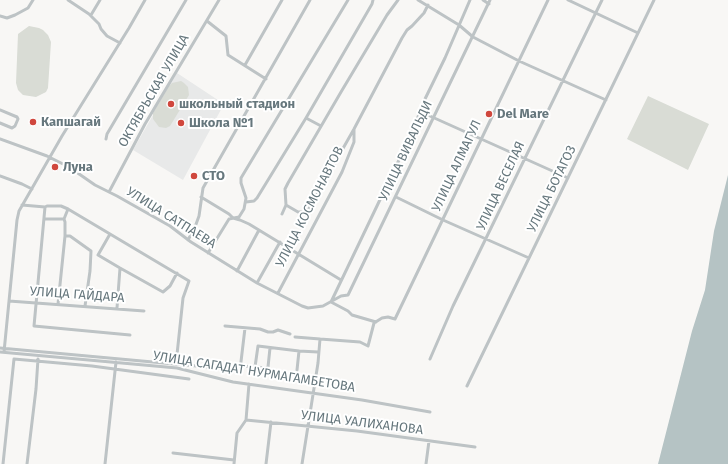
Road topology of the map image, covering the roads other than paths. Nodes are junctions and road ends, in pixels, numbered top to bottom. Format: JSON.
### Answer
{"nodes":[{"id":1,"x":33,"y":0,"type":"edge"},
{"id":2,"x":68,"y":0,"type":"edge"},
{"id":3,"x":100,"y":0,"type":"edge"},
{"id":4,"x":145,"y":0,"type":"edge"},
{"id":5,"x":186,"y":0,"type":"edge"},
{"id":6,"x":218,"y":0,"type":"edge"},
{"id":7,"x":282,"y":0,"type":"edge"},
{"id":8,"x":310,"y":0,"type":"edge"},
{"id":9,"x":348,"y":0,"type":"edge"},
{"id":10,"x":373,"y":0,"type":"edge"},
{"id":11,"x":398,"y":0,"type":"edge"},
{"id":12,"x":418,"y":0,"type":"edge"},
{"id":13,"x":470,"y":0,"type":"edge"},
{"id":14,"x":483,"y":0,"type":"edge"},
{"id":15,"x":548,"y":0,"type":"edge"},
{"id":16,"x":568,"y":0,"type":"edge"},
{"id":17,"x":602,"y":0,"type":"edge"},
{"id":18,"x":654,"y":0,"type":"edge"},
{"id":19,"x":490,"y":2,"type":"edge"},
{"id":20,"x":428,"y":5,"type":"junction"},
{"id":21,"x":596,"y":13,"type":"junction"},
{"id":22,"x":91,"y":15,"type":"junction"},
{"id":23,"x":0,"y":16,"type":"edge"},
{"id":24,"x":207,"y":21,"type":"junction"},
{"id":25,"x":459,"y":25,"type":"junction"},
{"id":26,"x":638,"y":33,"type":"junction"},
{"id":27,"x":473,"y":36,"type":"junction"},
{"id":28,"x":120,"y":43,"type":"junction"},
{"id":29,"x":519,"y":61,"type":"junction"},
{"id":30,"x":245,"y":65,"type":"junction"},
{"id":31,"x":266,"y":78,"type":"junction"},
{"id":32,"x":564,"y":80,"type":"junction"},
{"id":33,"x":606,"y":100,"type":"junction"},
{"id":34,"x":0,"y":110,"type":"edge"},
{"id":35,"x":421,"y":112,"type":"junction"},
{"id":36,"x":306,"y":118,"type":"junction"},
{"id":37,"x":432,"y":119,"type":"junction"},
{"id":38,"x":0,"y":123,"type":"edge"},
{"id":39,"x":322,"y":126,"type":"junction"},
{"id":40,"x":354,"y":129,"type":"junction"},
{"id":41,"x":0,"y":139,"type":"edge"},
{"id":42,"x":106,"y":139,"type":"dead end"},
{"id":43,"x":480,"y":140,"type":"junction"},
{"id":44,"x":50,"y":158,"type":"junction"},
{"id":45,"x":524,"y":159,"type":"junction"},
{"id":46,"x":0,"y":176,"type":"edge"},
{"id":47,"x":568,"y":178,"type":"junction"},
{"id":48,"x":33,"y":188,"type":"junction"},
{"id":49,"x":109,"y":192,"type":"junction"},
{"id":50,"x":202,"y":197,"type":"junction"},
{"id":51,"x":396,"y":197,"type":"junction"},
{"id":52,"x":246,"y":202,"type":"junction"},
{"id":53,"x":22,"y":205,"type":"junction"},
{"id":54,"x":286,"y":205,"type":"junction"},
{"id":55,"x":45,"y":207,"type":"junction"},
{"id":56,"x":68,"y":209,"type":"junction"},
{"id":57,"x":282,"y":214,"type":"dead end"},
{"id":58,"x":233,"y":218,"type":"junction"},
{"id":59,"x":44,"y":219,"type":"junction"},
{"id":60,"x":64,"y":219,"type":"junction"},
{"id":61,"x":443,"y":220,"type":"junction"},
{"id":62,"x":259,"y":230,"type":"junction"},
{"id":63,"x":110,"y":234,"type":"junction"},
{"id":64,"x":65,"y":236,"type":"junction"},
{"id":65,"x":487,"y":239,"type":"junction"},
{"id":66,"x":188,"y":240,"type":"junction"},
{"id":67,"x":280,"y":242,"type":"junction"},
{"id":68,"x":208,"y":253,"type":"junction"},
{"id":69,"x":299,"y":254,"type":"junction"},
{"id":70,"x":529,"y":258,"type":"junction"},
{"id":71,"x":120,"y":268,"type":"junction"},
{"id":72,"x":237,"y":271,"type":"junction"},
{"id":73,"x":177,"y":274,"type":"junction"},
{"id":74,"x":341,"y":280,"type":"junction"},
{"id":75,"x":257,"y":282,"type":"junction"},
{"id":76,"x":278,"y":293,"type":"junction"},
{"id":77,"x":9,"y":301,"type":"junction"},
{"id":78,"x":35,"y":302,"type":"junction"},
{"id":79,"x":331,"y":302,"type":"junction"},
{"id":80,"x":58,"y":304,"type":"junction"},
{"id":81,"x":85,"y":306,"type":"junction"},
{"id":82,"x":116,"y":308,"type":"junction"},
{"id":83,"x":144,"y":311,"type":"dead end"},
{"id":84,"x":376,"y":322,"type":"junction"},
{"id":85,"x":225,"y":326,"type":"dead end"},
{"id":86,"x":245,"y":328,"type":"junction"},
{"id":87,"x":290,"y":334,"type":"dead end"},
{"id":88,"x":130,"y":335,"type":"dead end"},
{"id":89,"x":295,"y":337,"type":"dead end"},
{"id":90,"x":320,"y":339,"type":"junction"},
{"id":91,"x":270,"y":348,"type":"junction"},
{"id":92,"x":2,"y":350,"type":"edge"},
{"id":93,"x":299,"y":351,"type":"junction"},
{"id":94,"x":318,"y":352,"type":"junction"},
{"id":95,"x":39,"y":356,"type":"junction"},
{"id":96,"x":430,"y":359,"type":"dead end"},
{"id":97,"x":38,"y":361,"type":"junction"},
{"id":98,"x":116,"y":362,"type":"junction"},
{"id":99,"x":176,"y":366,"type":"junction"},
{"id":100,"x":240,"y":366,"type":"junction"},
{"id":101,"x":255,"y":367,"type":"junction"},
{"id":102,"x":115,"y":369,"type":"junction"},
{"id":103,"x":297,"y":370,"type":"dead end"},
{"id":104,"x":189,"y":379,"type":"dead end"},
{"id":105,"x":250,"y":384,"type":"junction"},
{"id":106,"x":467,"y":386,"type":"dead end"},
{"id":107,"x":312,"y":394,"type":"junction"},
{"id":108,"x":430,"y":412,"type":"dead end"},
{"id":109,"x":246,"y":420,"type":"junction"},
{"id":110,"x":271,"y":422,"type":"junction"},
{"id":111,"x":307,"y":426,"type":"junction"},
{"id":112,"x":429,"y":440,"type":"junction"},
{"id":113,"x":475,"y":447,"type":"dead end"},
{"id":114,"x":173,"y":453,"type":"dead end"},
{"id":115,"x":234,"y":462,"type":"edge"},
{"id":116,"x":2,"y":464,"type":"edge"},
{"id":117,"x":27,"y":464,"type":"edge"},
{"id":118,"x":105,"y":464,"type":"edge"},
{"id":119,"x":266,"y":464,"type":"edge"},
{"id":120,"x":302,"y":464,"type":"edge"},
{"id":121,"x":426,"y":464,"type":"edge"}],
"edges":[{"from":1,"to":23,"type":"street"},
{"from":2,"to":22,"type":"street"},
{"from":3,"to":22,"type":"street"},
{"from":4,"to":28,"type":"street"},
{"from":5,"to":42,"type":"street"},
{"from":6,"to":24,"type":"street","name":"ОКТЯБРЬСКАЯ УЛИЦА"},
{"from":7,"to":30,"type":"street"},
{"from":8,"to":31,"type":"street"},
{"from":9,"to":52,"type":"street"},
{"from":10,"to":36,"type":"street"},
{"from":11,"to":39,"type":"street"},
{"from":12,"to":20,"type":"street"},
{"from":13,"to":25,"type":"street"},
{"from":14,"to":19,"type":"street"},
{"from":15,"to":29,"type":"street","name":"УЛИЦА АЛМАГУЛ"},
{"from":16,"to":21,"type":"street"},
{"from":17,"to":21,"type":"street","name":"УЛИЦА ВЕСЕЛАЯ"},
{"from":18,"to":26,"type":"street","name":"УЛИЦА БОТАГОЗ"},
{"from":19,"to":27,"type":"street","name":"УЛИЦА ВИВАЛЬДИ"},
{"from":20,"to":25,"type":"street"},
{"from":20,"to":40,"type":"street","name":"УЛИЦА КОСМОНАВТОВ"},
{"from":21,"to":26,"type":"street"},
{"from":21,"to":32,"type":"street","name":"УЛИЦА ВЕСЕЛАЯ"},
{"from":22,"to":28,"type":"street"},
{"from":24,"to":30,"type":"street"},
{"from":24,"to":49,"type":"street","name":"ОКТЯБРЬСКАЯ УЛИЦА"},
{"from":25,"to":27,"type":"street"},
{"from":25,"to":35,"type":"street"},
{"from":26,"to":33,"type":"street","name":"УЛИЦА БОТАГОЗ"},
{"from":27,"to":29,"type":"street"},
{"from":27,"to":37,"type":"street","name":"УЛИЦА ВИВАЛЬДИ"},
{"from":28,"to":44,"type":"street"},
{"from":29,"to":32,"type":"street"},
{"from":29,"to":43,"type":"street","name":"УЛИЦА АЛМАГУЛ"},
{"from":30,"to":31,"type":"street"},
{"from":31,"to":50,"type":"street"},
{"from":32,"to":33,"type":"street"},
{"from":32,"to":45,"type":"street","name":"УЛИЦА ВЕСЕЛАЯ"},
{"from":33,"to":47,"type":"street","name":"УЛИЦА БОТАГОЗ"},
{"from":34,"to":38,"type":"street"},
{"from":35,"to":37,"type":"street"},
{"from":35,"to":74,"type":"street"},
{"from":36,"to":39,"type":"street"},
{"from":36,"to":52,"type":"street"},
{"from":37,"to":43,"type":"street"},
{"from":37,"to":51,"type":"street","name":"УЛИЦА ВИВАЛЬДИ"},
{"from":39,"to":54,"type":"street"},
{"from":40,"to":54,"type":"street","name":"УЛИЦА КОСМОНАВТОВ"},
{"from":40,"to":69,"type":"street","name":"УЛИЦА КОСМОНАВТОВ"},
{"from":41,"to":44,"type":"street","name":"УЛИЦА САТПАЕВА"},
{"from":43,"to":45,"type":"street"},
{"from":43,"to":61,"type":"street","name":"УЛИЦА АЛМАГУЛ"},
{"from":44,"to":48,"type":"street"},
{"from":44,"to":49,"type":"street","name":"УЛИЦА САТПАЕВА"},
{"from":45,"to":47,"type":"street"},
{"from":45,"to":65,"type":"street","name":"УЛИЦА ВЕСЕЛАЯ"},
{"from":46,"to":48,"type":"street"},
{"from":47,"to":70,"type":"street","name":"УЛИЦА БОТАГОЗ"},
{"from":48,"to":53,"type":"street"},
{"from":49,"to":66,"type":"street","name":"УЛИЦА САТПАЕВА"},
{"from":50,"to":58,"type":"street"},
{"from":50,"to":66,"type":"street"},
{"from":51,"to":61,"type":"street"},
{"from":51,"to":79,"type":"street","name":"УЛИЦА ВИВАЛЬДИ"},
{"from":52,"to":58,"type":"street"},
{"from":53,"to":55,"type":"street"},
{"from":53,"to":77,"type":"street"},
{"from":54,"to":57,"type":"street"},
{"from":55,"to":56,"type":"street"},
{"from":55,"to":59,"type":"street"},
{"from":56,"to":60,"type":"street"},
{"from":56,"to":63,"type":"street"},
{"from":58,"to":62,"type":"street"},
{"from":58,"to":68,"type":"street"},
{"from":59,"to":60,"type":"street"},
{"from":59,"to":78,"type":"street"},
{"from":60,"to":64,"type":"street"},
{"from":61,"to":65,"type":"street"},
{"from":61,"to":84,"type":"street","name":"УЛИЦА АЛМАГУЛ"},
{"from":62,"to":67,"type":"street"},
{"from":62,"to":72,"type":"street"},
{"from":63,"to":71,"type":"street"},
{"from":63,"to":73,"type":"street"},
{"from":64,"to":80,"type":"street"},
{"from":64,"to":81,"type":"street"},
{"from":65,"to":70,"type":"street"},
{"from":65,"to":96,"type":"street","name":"УЛИЦА ВЕСЕЛАЯ"},
{"from":66,"to":68,"type":"street","name":"УЛИЦА САТПАЕВА"},
{"from":67,"to":69,"type":"street"},
{"from":67,"to":75,"type":"street"},
{"from":68,"to":72,"type":"street","name":"УЛИЦА САТПАЕВА"},
{"from":69,"to":74,"type":"street"},
{"from":69,"to":76,"type":"street","name":"УЛИЦА КОСМОНАВТОВ"},
{"from":70,"to":106,"type":"street","name":"УЛИЦА БОТАГОЗ"},
{"from":71,"to":73,"type":"street"},
{"from":71,"to":82,"type":"street"},
{"from":72,"to":75,"type":"street","name":"УЛИЦА САТПАЕВА"},
{"from":73,"to":99,"type":"street"},
{"from":74,"to":79,"type":"street"},
{"from":75,"to":76,"type":"street","name":"УЛИЦА САТПАЕВА"},
{"from":76,"to":79,"type":"street","name":"УЛИЦА САТПАЕВА"},
{"from":77,"to":78,"type":"street","name":"УЛИЦА ГАЙДАРА"},
{"from":77,"to":92,"type":"street"},
{"from":78,"to":80,"type":"street","name":"УЛИЦА ГАЙДАРА"},
{"from":78,"to":88,"type":"street"},
{"from":79,"to":84,"type":"street"},
{"from":80,"to":81,"type":"street","name":"УЛИЦА ГАЙДАРА"},
{"from":81,"to":82,"type":"street","name":"УЛИЦА ГАЙДАРА"},
{"from":82,"to":83,"type":"street","name":"УЛИЦА ГАЙДАРА"},
{"from":84,"to":90,"type":"street"},
{"from":85,"to":86,"type":"street"},
{"from":86,"to":87,"type":"street"},
{"from":86,"to":100,"type":"street"},
{"from":89,"to":90,"type":"street"},
{"from":90,"to":94,"type":"street"},
{"from":91,"to":93,"type":"street"},
{"from":91,"to":101,"type":"street"},
{"from":91,"to":101,"type":"street"},
{"from":92,"to":95,"type":"street","name":"УЛИЦА САГАДАТ НУРМАГАМБЕТОВА"},
{"from":92,"to":99,"type":"street"},
{"from":93,"to":94,"type":"street"},
{"from":93,"to":103,"type":"street"},
{"from":94,"to":107,"type":"street"},
{"from":95,"to":97,"type":"street"},
{"from":95,"to":98,"type":"street","name":"УЛИЦА САГАДАТ НУРМАГАМБЕТОВА"},
{"from":97,"to":102,"type":"street"},
{"from":97,"to":116,"type":"street"},
{"from":97,"to":117,"type":"street"},
{"from":98,"to":99,"type":"street","name":"УЛИЦА САГАДАТ НУРМАГАМБЕТОВА"},
{"from":98,"to":102,"type":"street"},
{"from":99,"to":100,"type":"street"},
{"from":99,"to":105,"type":"street","name":"УЛИЦА САГАДАТ НУРМАГАМБЕТОВА"},
{"from":100,"to":101,"type":"street"},
{"from":102,"to":104,"type":"street"},
{"from":102,"to":118,"type":"street"},
{"from":105,"to":107,"type":"street","name":"УЛИЦА САГАДАТ НУРМАГАМБЕТОВА"},
{"from":105,"to":109,"type":"street"},
{"from":107,"to":108,"type":"street","name":"УЛИЦА САГАДАТ НУРМАГАМБЕТОВА"},
{"from":107,"to":111,"type":"street"},
{"from":109,"to":110,"type":"street","name":"УЛИЦА УАЛИХАНОВА"},
{"from":109,"to":115,"type":"street"},
{"from":110,"to":111,"type":"street","name":"УЛИЦА УАЛИХАНОВА"},
{"from":110,"to":119,"type":"street"},
{"from":111,"to":112,"type":"street","name":"УЛИЦА УАЛИХАНОВА"},
{"from":111,"to":120,"type":"street"},
{"from":112,"to":113,"type":"street","name":"УЛИЦА УАЛИХАНОВА"},
{"from":112,"to":121,"type":"street"},
{"from":114,"to":115,"type":"street"}]}
